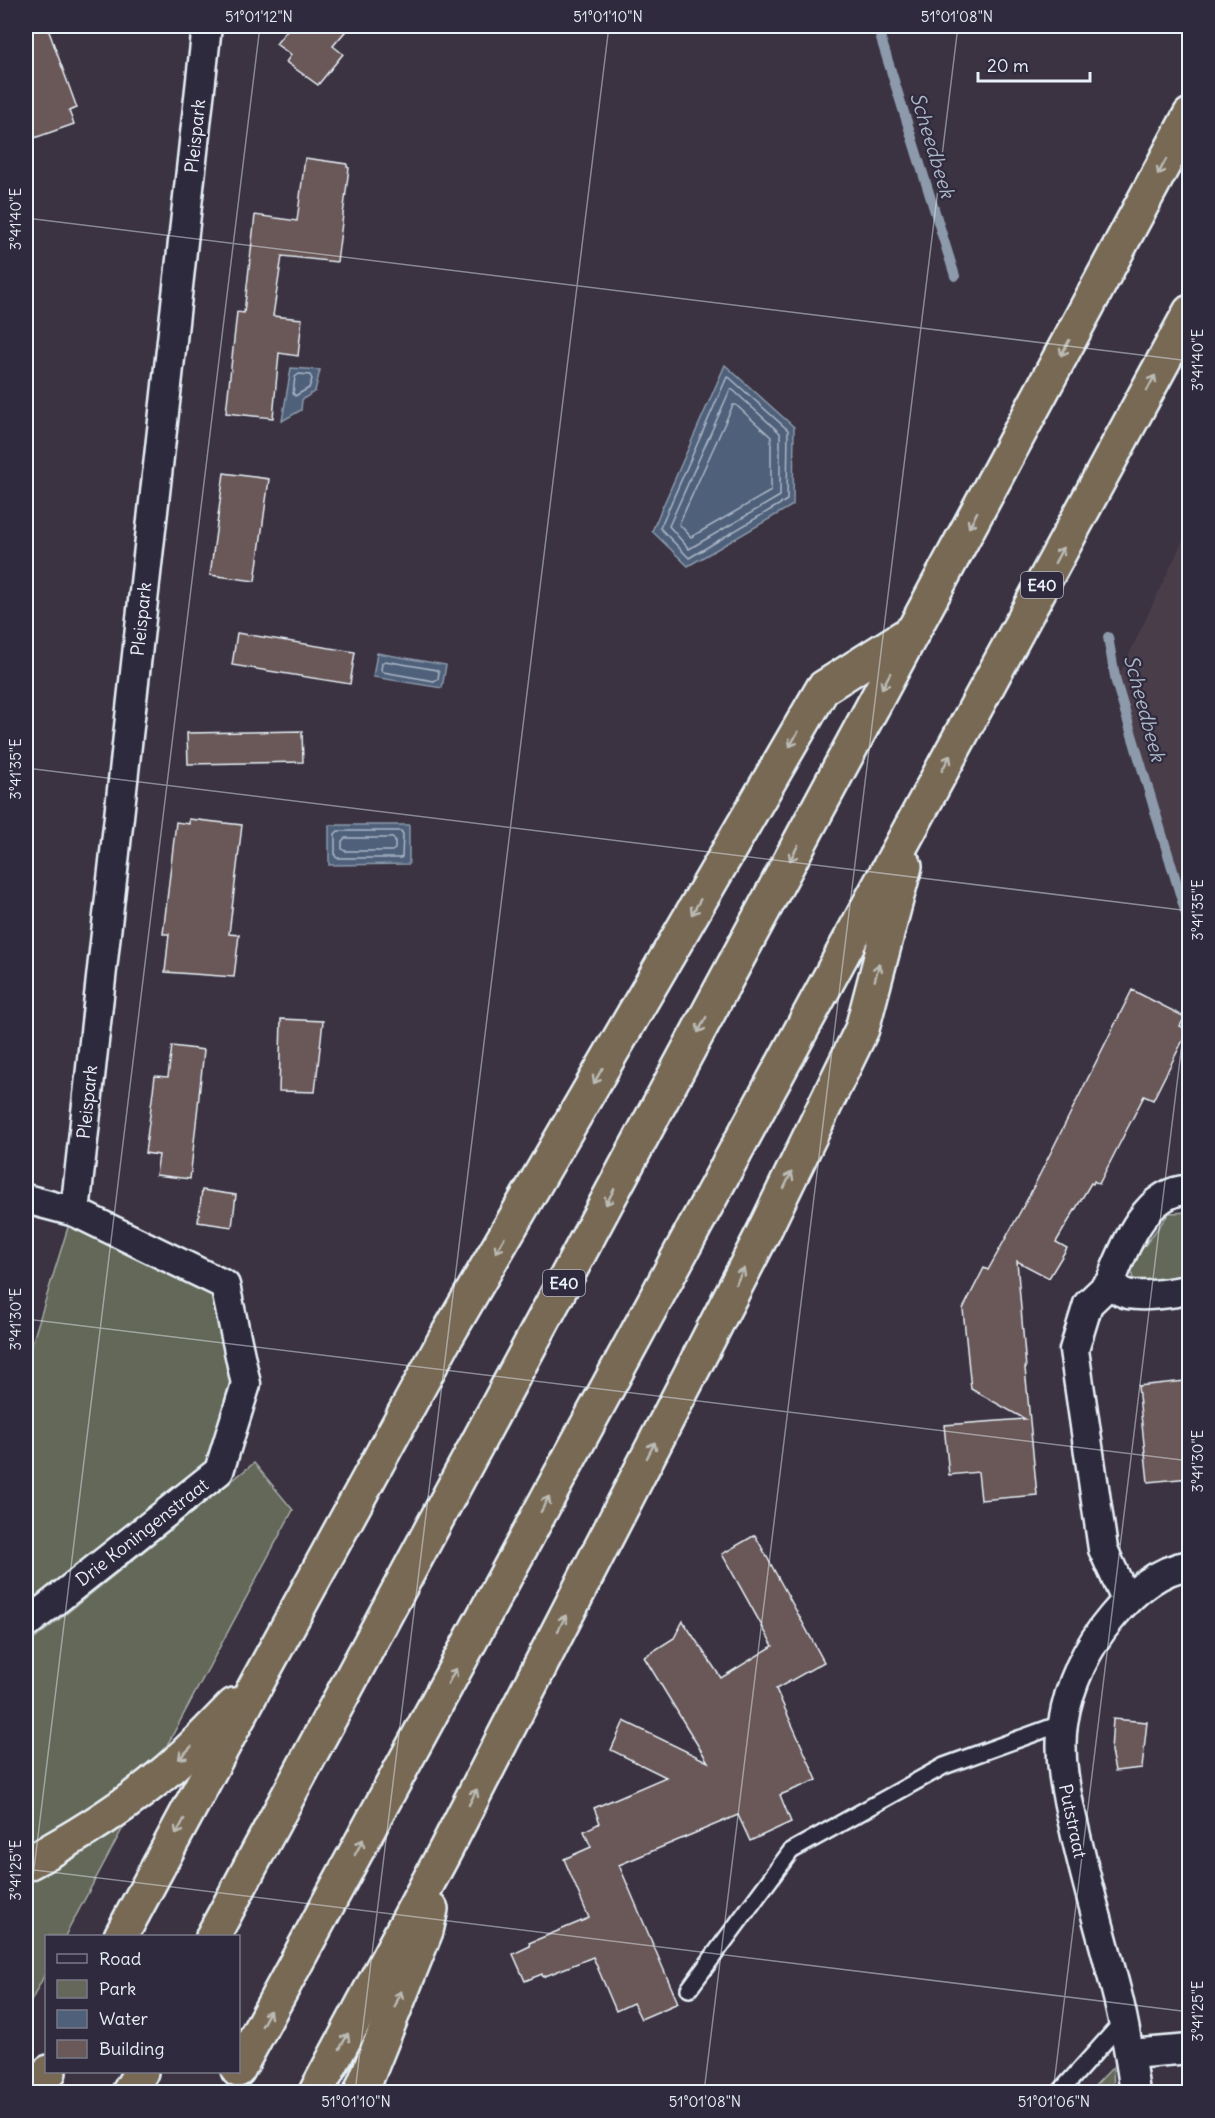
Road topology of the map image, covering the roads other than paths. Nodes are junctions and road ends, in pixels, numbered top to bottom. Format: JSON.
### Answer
{"nodes":[{"id":1,"x":207,"y":26,"type":"edge"},
{"id":2,"x":1190,"y":115,"type":"edge"},
{"id":3,"x":1190,"y":312,"type":"edge"},
{"id":4,"x":914,"y":630,"type":"junction"},
{"id":5,"x":918,"y":815,"type":"junction"},
{"id":6,"x":1190,"y":1190,"type":"edge"},
{"id":7,"x":26,"y":1199,"type":"edge"},
{"id":8,"x":75,"y":1212,"type":"junction"},
{"id":9,"x":1110,"y":1283,"type":"junction"},
{"id":10,"x":1190,"y":1289,"type":"edge"},
{"id":11,"x":1190,"y":1565,"type":"edge"},
{"id":12,"x":1126,"y":1600,"type":"junction"},
{"id":13,"x":26,"y":1624,"type":"edge"},
{"id":14,"x":257,"y":1683,"type":"junction"},
{"id":15,"x":1063,"y":1723,"type":"junction"},
{"id":16,"x":446,"y":1849,"type":"junction"},
{"id":17,"x":26,"y":1864,"type":"edge"},
{"id":18,"x":122,"y":1935,"type":"edge"},
{"id":19,"x":214,"y":1935,"type":"edge"},
{"id":20,"x":689,"y":1989,"type":"dead end"},
{"id":21,"x":1124,"y":2020,"type":"junction"},
{"id":22,"x":1190,"y":2049,"type":"edge"},
{"id":23,"x":1130,"y":2054,"type":"junction"},
{"id":24,"x":240,"y":2067,"type":"edge"},
{"id":25,"x":48,"y":2073,"type":"edge"},
{"id":26,"x":140,"y":2073,"type":"edge"},
{"id":27,"x":237,"y":2073,"type":"edge"},
{"id":28,"x":37,"y":2092,"type":"edge"},
{"id":29,"x":129,"y":2092,"type":"edge"},
{"id":30,"x":226,"y":2092,"type":"edge"},
{"id":31,"x":316,"y":2092,"type":"edge"},
{"id":32,"x":361,"y":2092,"type":"edge"},
{"id":33,"x":1060,"y":2092,"type":"edge"},
{"id":34,"x":1135,"y":2092,"type":"edge"}],
"edges":[{"from":1,"to":8,"type":"street","name":"Pleispark"},
{"from":2,"to":4,"type":"highway","number":"E40","one_way":true},
{"from":5,"to":3,"type":"highway","number":"E40","one_way":true},
{"from":4,"to":14,"type":"highway","one_way":true},
{"from":4,"to":19,"type":"highway","number":"E40","one_way":true},
{"from":16,"to":5,"type":"highway","one_way":true},
{"from":24,"to":5,"type":"highway","number":"E40","one_way":true},
{"from":6,"to":9,"type":"street"},
{"from":7,"to":8,"type":"street","name":"Drie Koningenstraat"},
{"from":8,"to":13,"type":"street","name":"Drie Koningenstraat"},
{"from":9,"to":10,"type":"street"},
{"from":9,"to":12,"type":"street"},
{"from":11,"to":12,"type":"street","name":"Putstraat"},
{"from":12,"to":15,"type":"street","name":"Putstraat"},
{"from":14,"to":17,"type":"highway","one_way":true},
{"from":14,"to":18,"type":"highway","one_way":true},
{"from":15,"to":20,"type":"lane"},
{"from":15,"to":21,"type":"street","name":"Putstraat"},
{"from":31,"to":16,"type":"highway","one_way":true},
{"from":32,"to":16,"type":"highway","one_way":true},
{"from":21,"to":23,"type":"street","name":"Putstraat"},
{"from":21,"to":33,"type":"lane"},
{"from":22,"to":23,"type":"street"},
{"from":23,"to":34,"type":"street","name":"Putstraat"},
{"from":25,"to":28,"type":"highway"},
{"from":26,"to":29,"type":"highway"},
{"from":27,"to":30,"type":"highway","number":"E40"}]}
